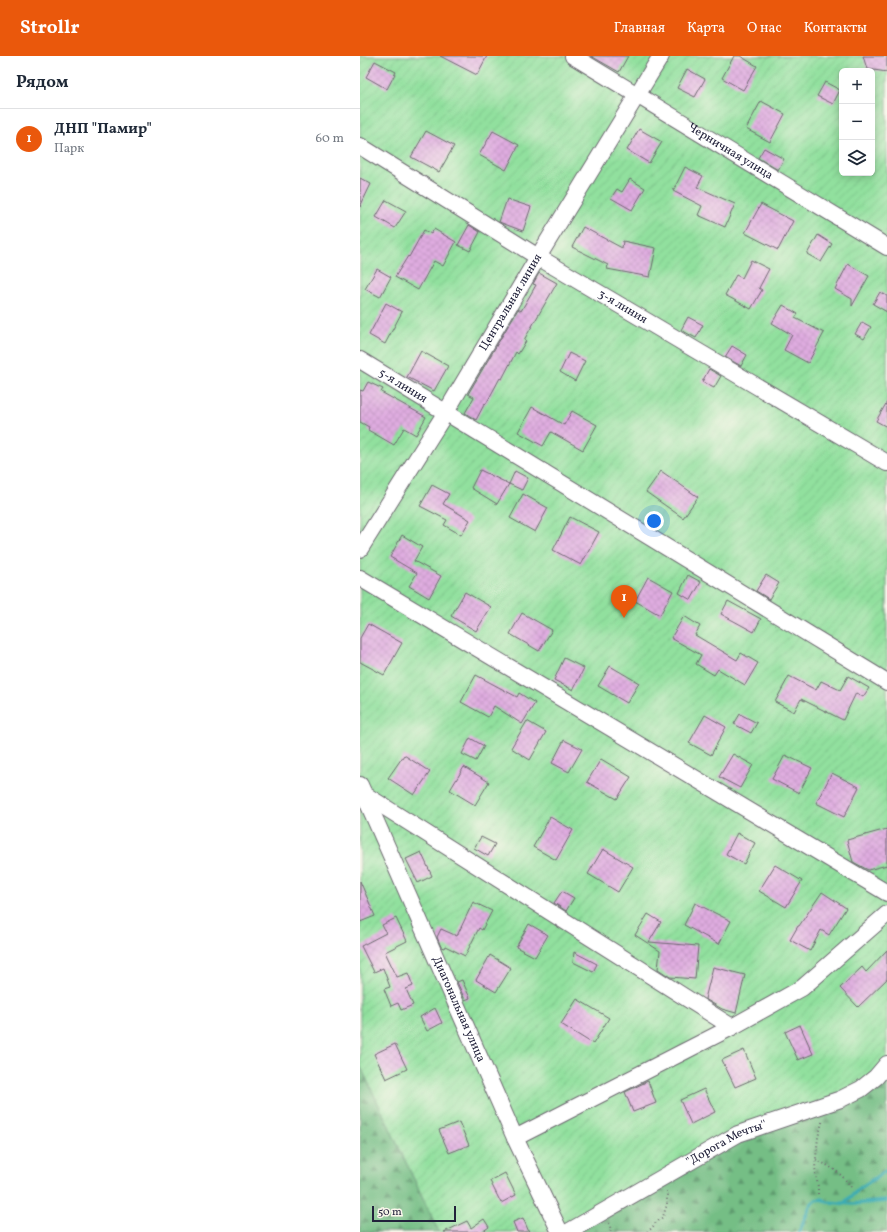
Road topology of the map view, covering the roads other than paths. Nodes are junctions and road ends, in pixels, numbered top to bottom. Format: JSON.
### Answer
{"nodes":[{"id":1,"x":573,"y":56,"type":"edge"},
{"id":2,"x":661,"y":56,"type":"edge"},
{"id":3,"x":638,"y":95,"type":"junction"},
{"id":4,"x":360,"y":146,"type":"edge"},
{"id":5,"x":887,"y":247,"type":"edge"},
{"id":6,"x":538,"y":257,"type":"junction"},
{"id":7,"x":360,"y":360,"type":"edge"},
{"id":8,"x":446,"y":412,"type":"junction"},
{"id":9,"x":887,"y":463,"type":"edge"},
{"id":10,"x":360,"y":549,"type":"edge"},
{"id":11,"x":360,"y":578,"type":"edge"},
{"id":12,"x":887,"y":682,"type":"edge"},
{"id":13,"x":362,"y":790,"type":"edge"},
{"id":14,"x":887,"y":894,"type":"edge"},
{"id":15,"x":887,"y":914,"type":"edge"},
{"id":16,"x":732,"y":1027,"type":"junction"},
{"id":17,"x":887,"y":1064,"type":"edge"},
{"id":18,"x":515,"y":1138,"type":"junction"},
{"id":19,"x":560,"y":1232,"type":"edge"},
{"id":20,"x":568,"y":1232,"type":"edge"}],
"edges":[{"from":1,"to":3,"type":"street","name":"Черничная улица"},
{"from":2,"to":3,"type":"street","name":"Центральная линия"},
{"from":3,"to":5,"type":"street","name":"Черничная улица"},
{"from":3,"to":6,"type":"street","name":"Центральная линия"},
{"from":4,"to":6,"type":"street","name":"3-я линия"},
{"from":6,"to":8,"type":"street","name":"Центральная линия"},
{"from":6,"to":9,"type":"street","name":"3-я линия"},
{"from":7,"to":8,"type":"street","name":"5-я линия"},
{"from":8,"to":10,"type":"street","name":"Центральная линия"},
{"from":8,"to":12,"type":"street","name":"5-я линия"},
{"from":11,"to":14,"type":"street"},
{"from":13,"to":16,"type":"street"},
{"from":13,"to":18,"type":"street","name":"Диагональная улица"},
{"from":15,"to":16,"type":"street"},
{"from":16,"to":18,"type":"street"},
{"from":17,"to":20,"type":"street","name":"\"Дорога Мечты''"},
{"from":18,"to":19,"type":"street","name":"Диагональная улица"}]}
